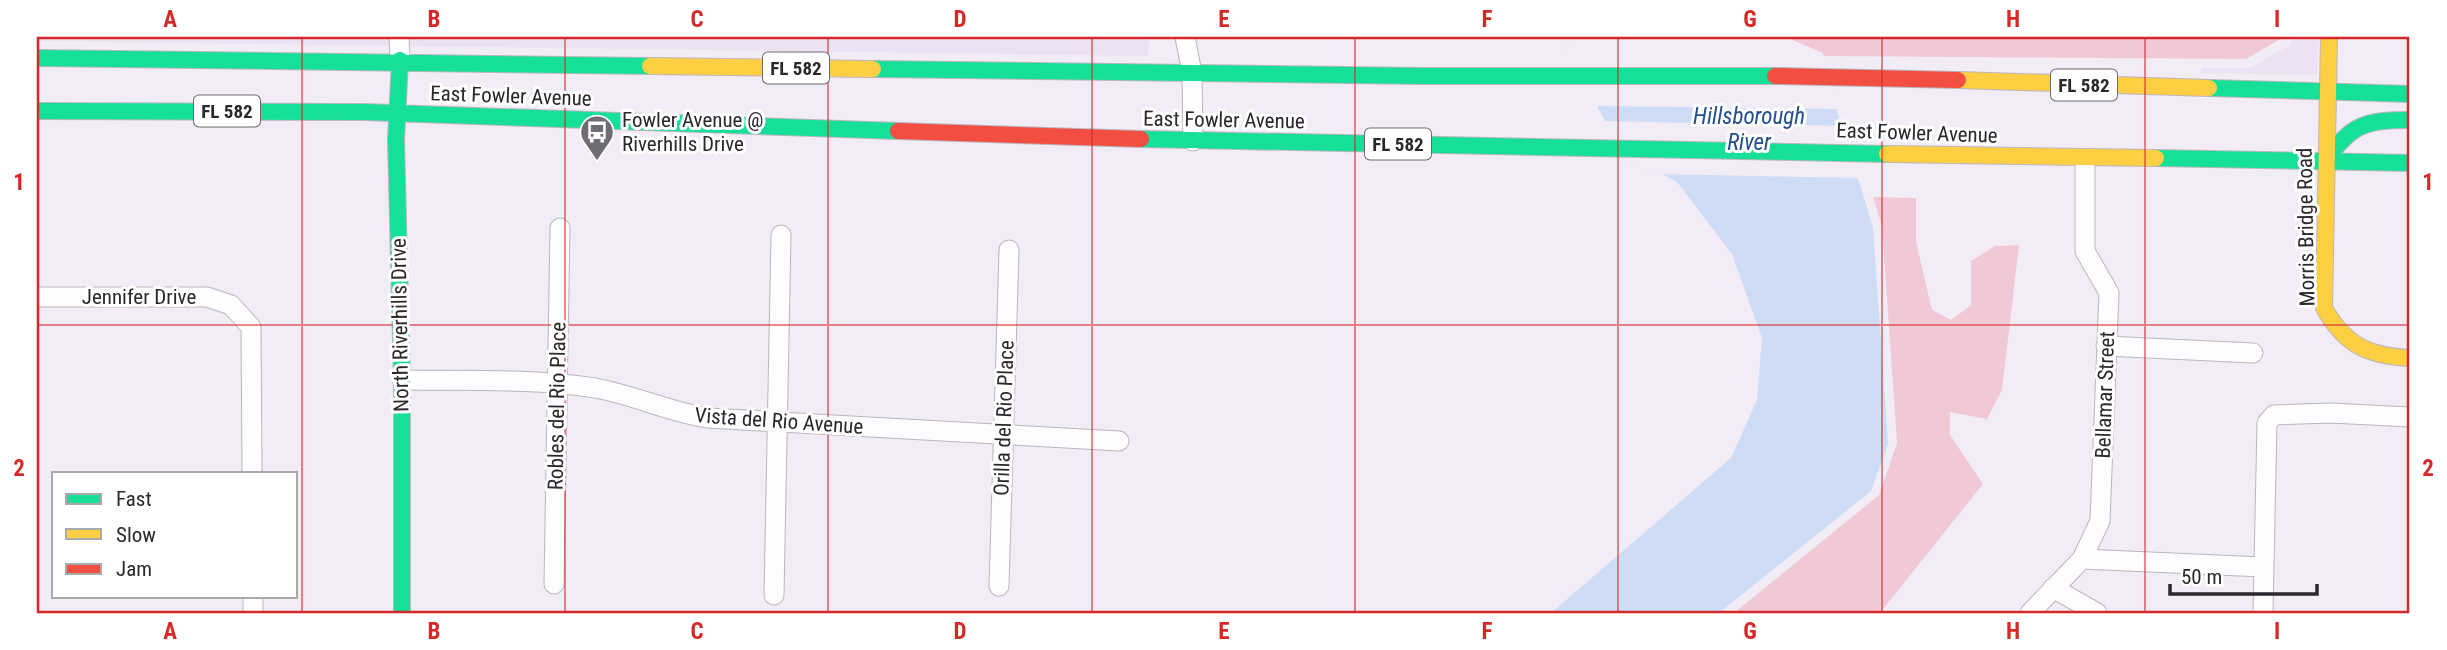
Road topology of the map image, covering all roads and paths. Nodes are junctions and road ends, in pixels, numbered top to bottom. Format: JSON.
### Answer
{"nodes":[{"id":1,"x":399,"y":37,"type":"edge"},
{"id":2,"x":1185,"y":37,"type":"edge"},
{"id":3,"x":2329,"y":37,"type":"edge"},
{"id":4,"x":37,"y":58,"type":"edge"},
{"id":5,"x":400,"y":61,"type":"junction"},
{"id":6,"x":1192,"y":73,"type":"junction"},
{"id":7,"x":2327,"y":93,"type":"junction"},
{"id":8,"x":2410,"y":94,"type":"edge"},
{"id":9,"x":37,"y":111,"type":"edge"},
{"id":10,"x":398,"y":113,"type":"junction"},
{"id":11,"x":2410,"y":120,"type":"edge"},
{"id":12,"x":1193,"y":141,"type":"junction"},
{"id":13,"x":2085,"y":159,"type":"junction"},
{"id":14,"x":2325,"y":162,"type":"junction"},
{"id":15,"x":2410,"y":163,"type":"edge"},
{"id":16,"x":560,"y":228,"type":"dead end"},
{"id":17,"x":780,"y":235,"type":"dead end"},
{"id":18,"x":1009,"y":250,"type":"dead end"},
{"id":19,"x":37,"y":297,"type":"edge"},
{"id":20,"x":2106,"y":346,"type":"junction"},
{"id":21,"x":2253,"y":353,"type":"dead end"},
{"id":22,"x":2410,"y":358,"type":"edge"},
{"id":23,"x":402,"y":380,"type":"junction"},
{"id":24,"x":557,"y":384,"type":"junction"},
{"id":25,"x":2410,"y":418,"type":"edge"},
{"id":26,"x":778,"y":423,"type":"junction"},
{"id":27,"x":1004,"y":436,"type":"junction"},
{"id":28,"x":1119,"y":441,"type":"dead end"},
{"id":29,"x":252,"y":472,"type":"edge"},
{"id":30,"x":2082,"y":559,"type":"junction"},
{"id":31,"x":2263,"y":566,"type":"junction"},
{"id":32,"x":554,"y":584,"type":"dead end"},
{"id":33,"x":999,"y":586,"type":"dead end"},
{"id":34,"x":2053,"y":588,"type":"junction"},
{"id":35,"x":774,"y":595,"type":"dead end"},
{"id":36,"x":402,"y":613,"type":"edge"},
{"id":37,"x":2029,"y":613,"type":"edge"},
{"id":38,"x":2097,"y":613,"type":"edge"},
{"id":39,"x":2263,"y":613,"type":"edge"}],
"edges":[{"from":1,"to":5,"type":"street","name":"North Riverhills Drive"},
{"from":2,"to":6,"type":"street"},
{"from":3,"to":7,"type":"main road","name":"Morris Bridge Road"},
{"from":4,"to":5,"type":"main road","name":"East Fowler Avenue","number":"FL 582"},
{"from":5,"to":6,"type":"main road","name":"East Fowler Avenue","number":"FL 582"},
{"from":5,"to":10,"type":"main road","name":"North Riverhills Drive"},
{"from":6,"to":7,"type":"main road","name":"East Fowler Avenue","number":"FL 582"},
{"from":6,"to":12,"type":"street"},
{"from":7,"to":8,"type":"main road","name":"East Fowler Avenue","number":"FL 582"},
{"from":7,"to":14,"type":"main road","name":"Morris Bridge Road"},
{"from":9,"to":10,"type":"main road","name":"East Fowler Avenue","number":"FL 582"},
{"from":10,"to":12,"type":"main road","name":"East Fowler Avenue","number":"FL 582"},
{"from":10,"to":23,"type":"main road","name":"North Riverhills Drive"},
{"from":11,"to":14,"type":"main road"},
{"from":12,"to":13,"type":"main road","name":"East Fowler Avenue","number":"FL 582"},
{"from":13,"to":14,"type":"main road","name":"East Fowler Avenue","number":"FL 582"},
{"from":13,"to":20,"type":"street","name":"Bellamar Street"},
{"from":14,"to":15,"type":"main road","name":"East Fowler Avenue","number":"FL 582"},
{"from":14,"to":22,"type":"main road","name":"Morris Bridge Road"},
{"from":16,"to":24,"type":"street","name":"Robles del Rio Place"},
{"from":17,"to":26,"type":"street"},
{"from":18,"to":27,"type":"street","name":"Orilla del Rio Place"},
{"from":19,"to":29,"type":"street","name":"Jennifer Drive"},
{"from":20,"to":21,"type":"street"},
{"from":20,"to":30,"type":"street","name":"Bellamar Street"},
{"from":23,"to":24,"type":"street","name":"Vista del Rio Avenue"},
{"from":23,"to":36,"type":"main road","name":"North Riverhills Drive"},
{"from":24,"to":26,"type":"street","name":"Vista del Rio Avenue"},
{"from":24,"to":32,"type":"street","name":"Robles del Rio Place"},
{"from":25,"to":31,"type":"street"},
{"from":26,"to":27,"type":"street","name":"Vista del Rio Avenue"},
{"from":26,"to":35,"type":"street"},
{"from":27,"to":28,"type":"street","name":"Vista del Rio Avenue"},
{"from":27,"to":33,"type":"street","name":"Orilla del Rio Place"},
{"from":30,"to":31,"type":"street"},
{"from":30,"to":34,"type":"street","name":"Bellamar Street"},
{"from":31,"to":39,"type":"street"},
{"from":34,"to":37,"type":"street","name":"Bellamar Street"},
{"from":34,"to":38,"type":"street"}]}
